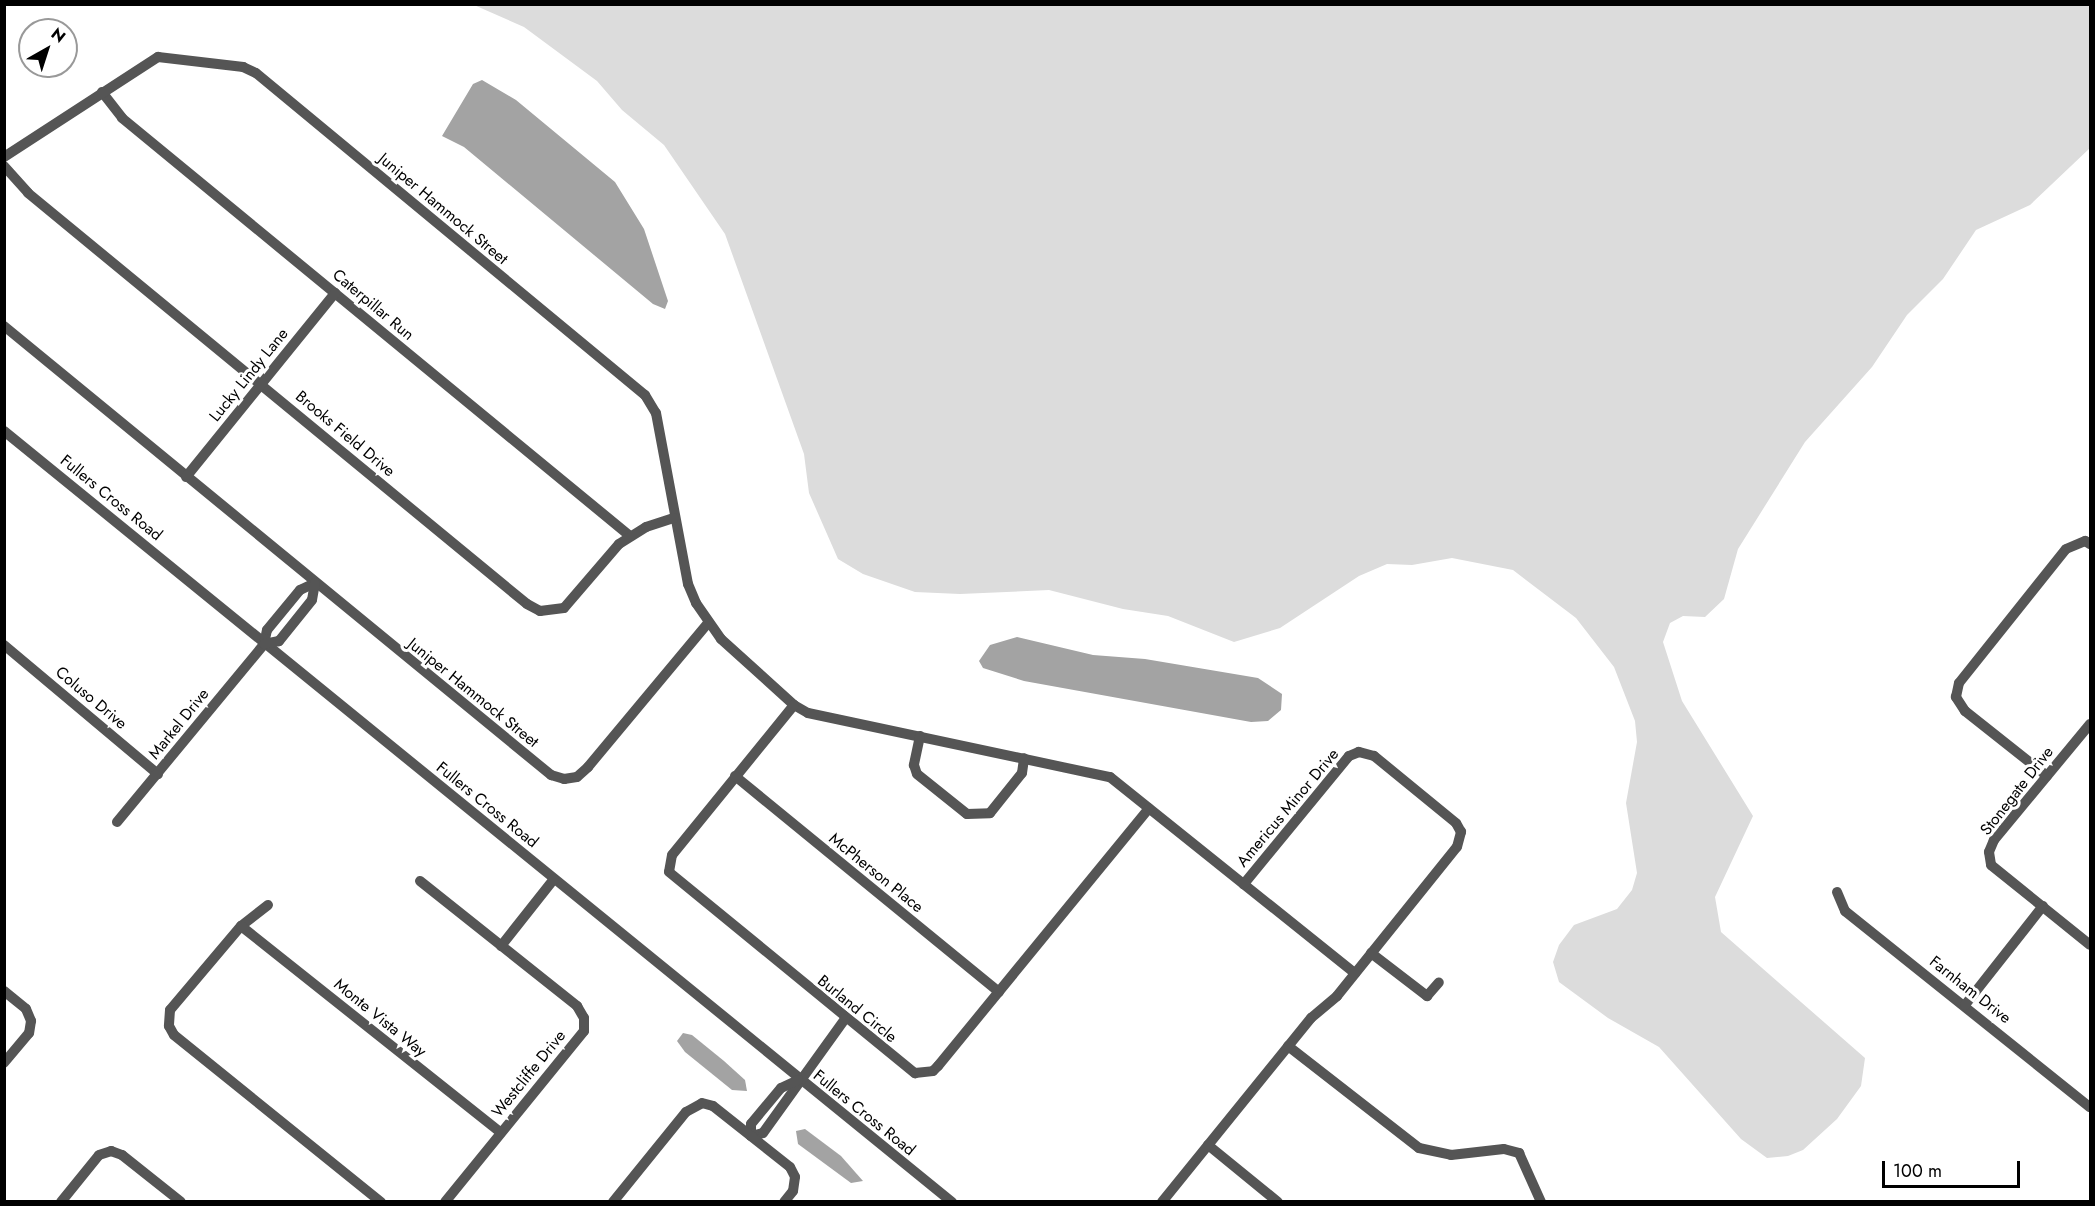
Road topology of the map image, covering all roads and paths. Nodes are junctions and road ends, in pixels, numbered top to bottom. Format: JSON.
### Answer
{"nodes":[{"id":1,"x":102,"y":92,"type":"junction"},
{"id":2,"x":4,"y":157,"type":"edge"},
{"id":3,"x":4,"y":166,"type":"edge"},
{"id":4,"x":335,"y":293,"type":"junction"},
{"id":5,"x":4,"y":326,"type":"edge"},
{"id":6,"x":261,"y":385,"type":"junction"},
{"id":7,"x":4,"y":431,"type":"edge"},
{"id":8,"x":186,"y":477,"type":"junction"},
{"id":9,"x":674,"y":518,"type":"junction"},
{"id":10,"x":630,"y":536,"type":"junction"},
{"id":11,"x":2091,"y":544,"type":"edge"},
{"id":12,"x":315,"y":583,"type":"junction"},
{"id":13,"x":708,"y":623,"type":"junction"},
{"id":14,"x":264,"y":644,"type":"junction"},
{"id":15,"x":4,"y":645,"type":"edge"},
{"id":16,"x":794,"y":705,"type":"junction"},
{"id":17,"x":2091,"y":724,"type":"edge"},
{"id":18,"x":920,"y":736,"type":"junction"},
{"id":19,"x":1024,"y":758,"type":"junction"},
{"id":20,"x":158,"y":774,"type":"junction"},
{"id":21,"x":735,"y":776,"type":"junction"},
{"id":22,"x":2047,"y":776,"type":"junction"},
{"id":23,"x":1149,"y":808,"type":"junction"},
{"id":24,"x":117,"y":822,"type":"dead end"},
{"id":25,"x":554,"y":879,"type":"junction"},
{"id":26,"x":420,"y":881,"type":"dead end"},
{"id":27,"x":1244,"y":884,"type":"junction"},
{"id":28,"x":1837,"y":892,"type":"dead end"},
{"id":29,"x":268,"y":905,"type":"dead end"},
{"id":30,"x":2043,"y":906,"type":"junction"},
{"id":31,"x":241,"y":926,"type":"junction"},
{"id":32,"x":2091,"y":945,"type":"edge"},
{"id":33,"x":501,"y":946,"type":"junction"},
{"id":34,"x":1371,"y":953,"type":"junction"},
{"id":35,"x":1355,"y":973,"type":"junction"},
{"id":36,"x":1439,"y":982,"type":"dead end"},
{"id":37,"x":4,"y":991,"type":"edge"},
{"id":38,"x":999,"y":992,"type":"junction"},
{"id":39,"x":1965,"y":1005,"type":"junction"},
{"id":40,"x":845,"y":1019,"type":"junction"},
{"id":41,"x":1288,"y":1046,"type":"junction"},
{"id":42,"x":4,"y":1063,"type":"edge"},
{"id":43,"x":798,"y":1080,"type":"junction"},
{"id":44,"x":2091,"y":1107,"type":"edge"},
{"id":45,"x":501,"y":1133,"type":"junction"},
{"id":46,"x":751,"y":1136,"type":"junction"},
{"id":47,"x":1208,"y":1145,"type":"junction"},
{"id":48,"x":62,"y":1202,"type":"edge"},
{"id":49,"x":181,"y":1202,"type":"edge"},
{"id":50,"x":381,"y":1202,"type":"edge"},
{"id":51,"x":446,"y":1202,"type":"edge"},
{"id":52,"x":613,"y":1202,"type":"edge"},
{"id":53,"x":784,"y":1202,"type":"edge"},
{"id":54,"x":952,"y":1202,"type":"edge"},
{"id":55,"x":1162,"y":1202,"type":"edge"},
{"id":56,"x":1278,"y":1202,"type":"edge"},
{"id":57,"x":1541,"y":1202,"type":"edge"}],
"edges":[{"from":1,"to":2,"type":"street","name":"Juniper Hammock Street"},
{"from":1,"to":4,"type":"street","name":"Caterpillar Run"},
{"from":1,"to":9,"type":"street","name":"Juniper Hammock Street"},
{"from":3,"to":6,"type":"street","name":"Brooks Field Drive"},
{"from":4,"to":6,"type":"street","name":"Lucky Lindy Lane"},
{"from":4,"to":10,"type":"street","name":"Caterpillar Run"},
{"from":5,"to":8,"type":"street","name":"Juniper Hammock Street"},
{"from":6,"to":8,"type":"street","name":"Lucky Lindy Lane"},
{"from":6,"to":10,"type":"street","name":"Brooks Field Drive"},
{"from":7,"to":14,"type":"street","name":"Fullers Cross Road"},
{"from":8,"to":12,"type":"street","name":"Juniper Hammock Street"},
{"from":9,"to":10,"type":"street","name":"Brooks Field Drive"},
{"from":9,"to":13,"type":"street","name":"Juniper Hammock Street"},
{"from":11,"to":22,"type":"street"},
{"from":12,"to":13,"type":"street","name":"Juniper Hammock Street"},
{"from":12,"to":14,"type":"street"},
{"from":12,"to":14,"type":"street"},
{"from":13,"to":16,"type":"street","name":"Juniper Hammock Street"},
{"from":14,"to":20,"type":"street","name":"Markel Drive"},
{"from":14,"to":25,"type":"street","name":"Fullers Cross Road"},
{"from":15,"to":20,"type":"street","name":"Coluso Drive"},
{"from":16,"to":18,"type":"street","name":"Juniper Hammock Street"},
{"from":16,"to":21,"type":"street","name":"Burland Circle"},
{"from":17,"to":22,"type":"street","name":"Stonegate Drive"},
{"from":18,"to":19,"type":"street","name":"Juniper Hammock Street"},
{"from":18,"to":19,"type":"street"},
{"from":19,"to":23,"type":"street","name":"Juniper Hammock Street"},
{"from":20,"to":24,"type":"street","name":"Markel Drive"},
{"from":21,"to":38,"type":"street","name":"McPherson Place"},
{"from":21,"to":40,"type":"street","name":"Burland Circle"},
{"from":22,"to":30,"type":"street","name":"Stonegate Drive"},
{"from":23,"to":27,"type":"street","name":"Juniper Hammock Street"},
{"from":23,"to":38,"type":"street","name":"Burland Circle"},
{"from":25,"to":33,"type":"street"},
{"from":25,"to":43,"type":"street","name":"Fullers Cross Road"},
{"from":26,"to":33,"type":"street","name":"Westcliffe Drive"},
{"from":27,"to":34,"type":"street","name":"Americus Minor Drive"},
{"from":27,"to":35,"type":"street","name":"Juniper Hammock Street"},
{"from":28,"to":39,"type":"street","name":"Farnham Drive"},
{"from":29,"to":31,"type":"street"},
{"from":30,"to":32,"type":"street","name":"Stonegate Drive"},
{"from":30,"to":39,"type":"street"},
{"from":31,"to":45,"type":"street","name":"Monte Vista Way"},
{"from":31,"to":50,"type":"street"},
{"from":33,"to":45,"type":"street","name":"Westcliffe Drive"},
{"from":34,"to":35,"type":"street","name":"Americus Minor Drive"},
{"from":34,"to":36,"type":"street"},
{"from":35,"to":41,"type":"street","name":"Americus Minor Drive"},
{"from":37,"to":42,"type":"street"},
{"from":38,"to":40,"type":"street","name":"Burland Circle"},
{"from":39,"to":44,"type":"street","name":"Farnham Drive"},
{"from":40,"to":43,"type":"street"},
{"from":41,"to":47,"type":"street","name":"Americus Minor Drive"},
{"from":41,"to":57,"type":"street"},
{"from":43,"to":46,"type":"street"},
{"from":43,"to":54,"type":"street","name":"Fullers Cross Road"},
{"from":45,"to":51,"type":"street","name":"Westcliffe Drive"},
{"from":46,"to":52,"type":"street"},
{"from":46,"to":53,"type":"street"},
{"from":47,"to":55,"type":"street","name":"Americus Minor Drive"},
{"from":47,"to":56,"type":"street"},
{"from":48,"to":49,"type":"street"}]}
